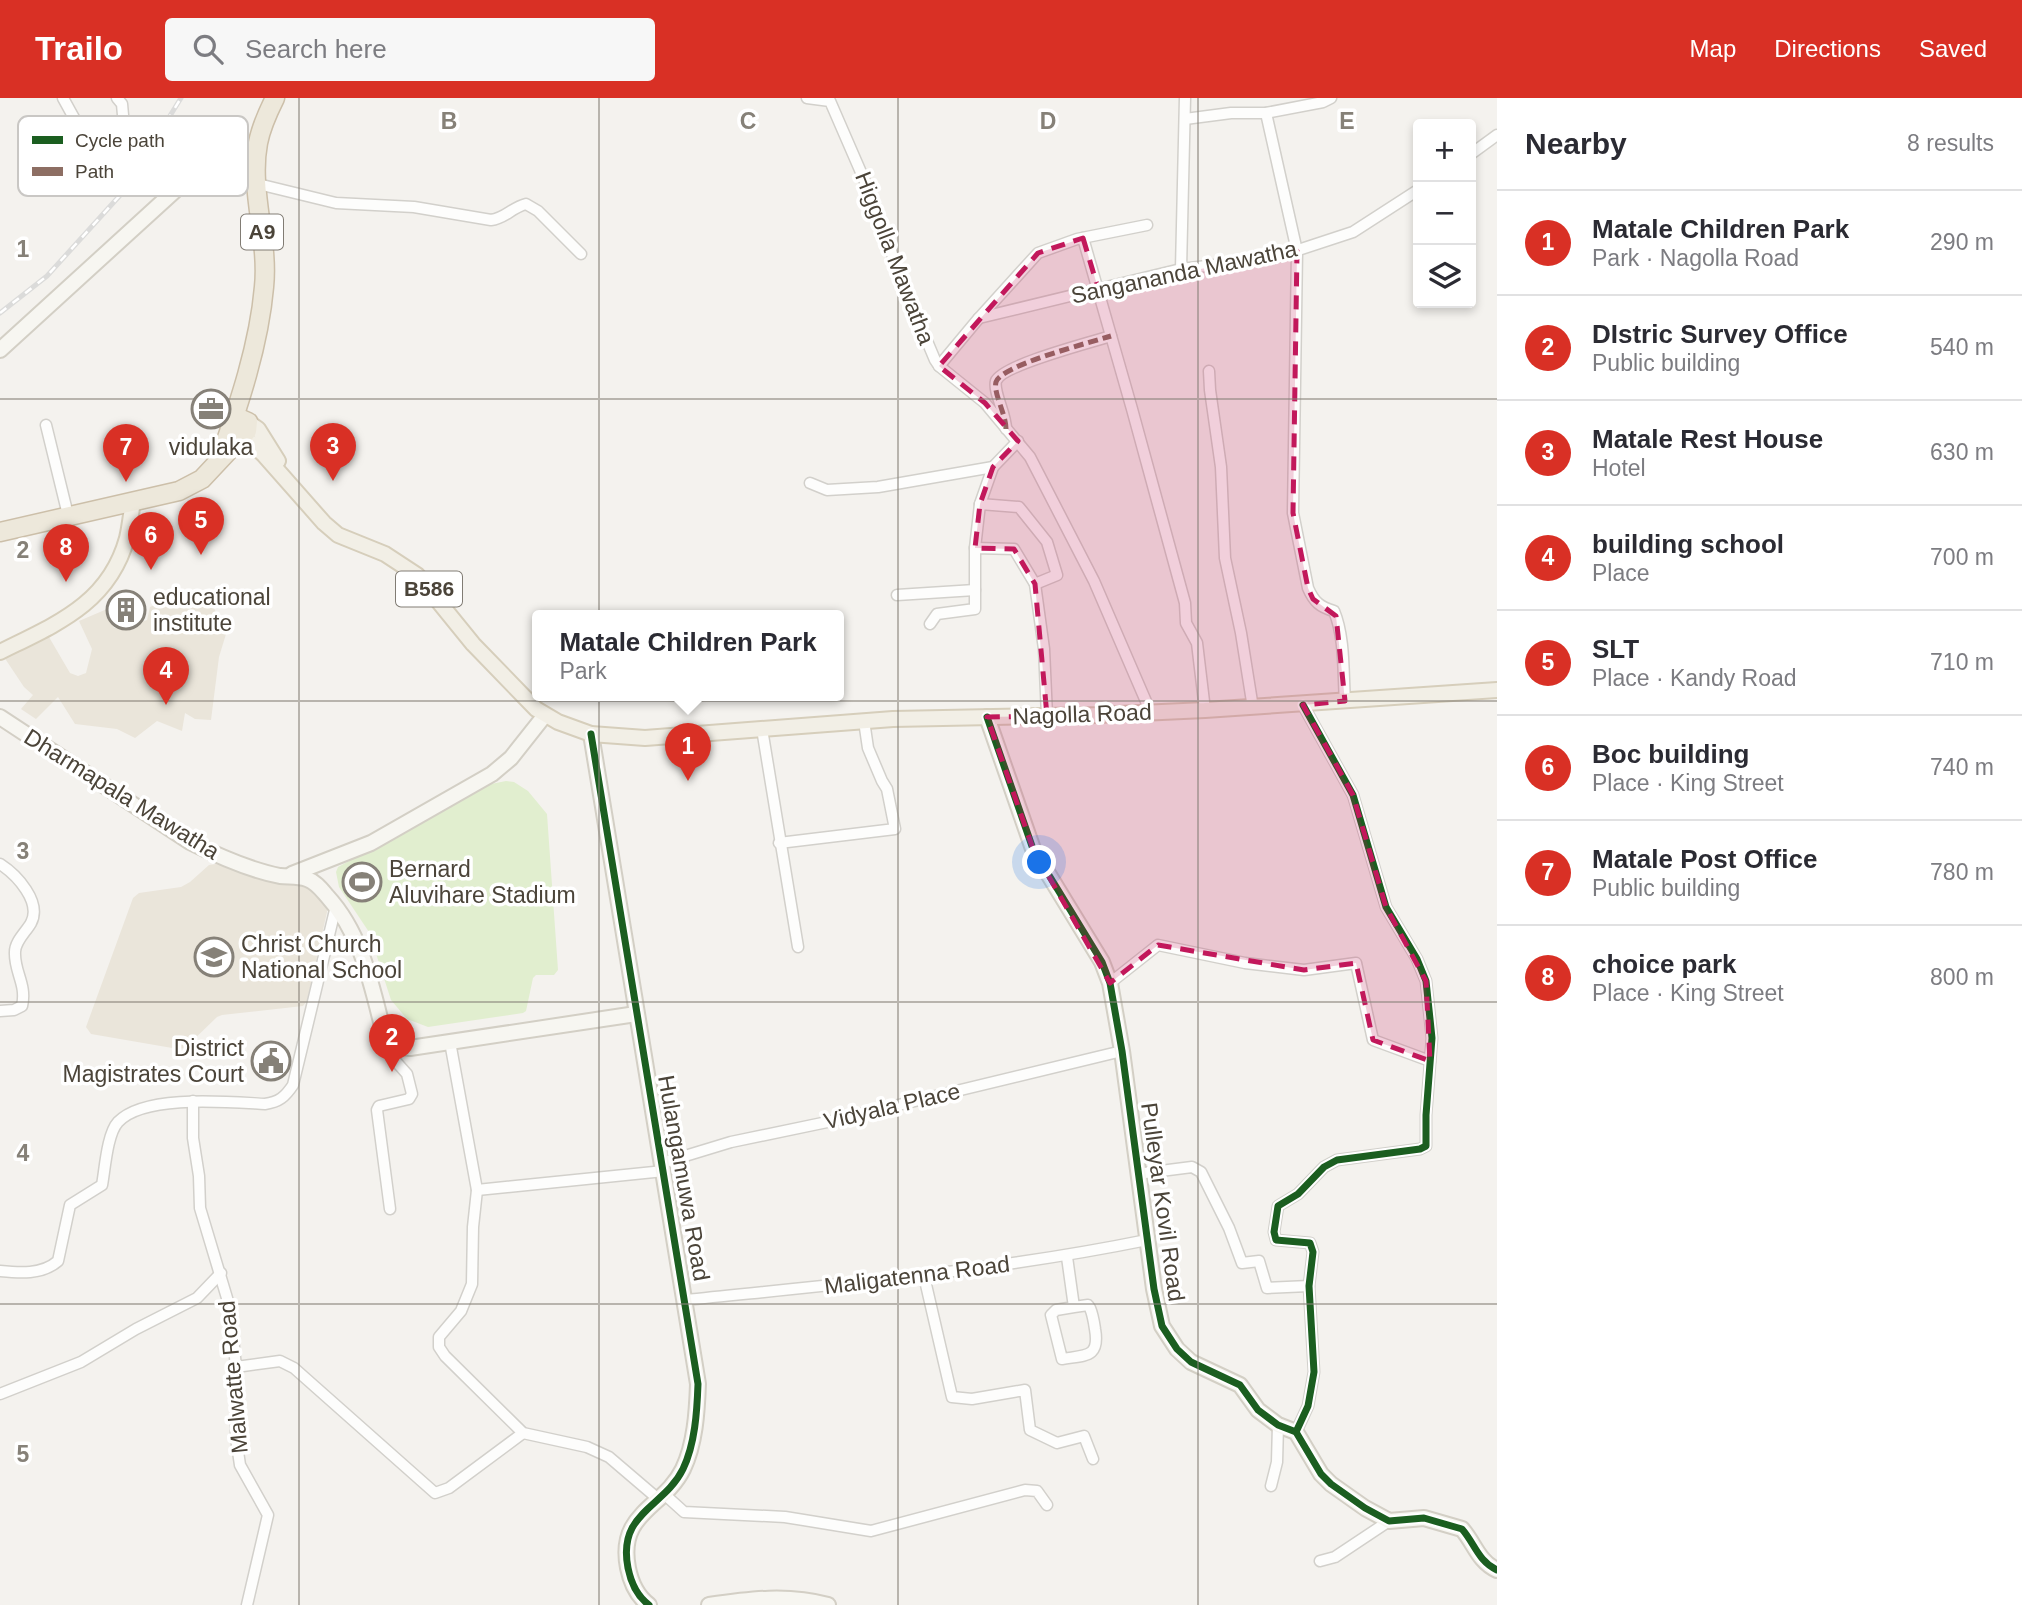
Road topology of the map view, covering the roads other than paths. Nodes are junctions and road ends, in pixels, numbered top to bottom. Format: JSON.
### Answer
{"nodes":[{"id":1,"x":63,"y":98,"type":"edge"},
{"id":2,"x":275,"y":98,"type":"edge"},
{"id":3,"x":807,"y":98,"type":"edge"},
{"id":4,"x":1185,"y":98,"type":"edge"},
{"id":5,"x":1331,"y":98,"type":"edge"},
{"id":6,"x":1266,"y":113,"type":"junction"},
{"id":7,"x":73,"y":116,"type":"edge"},
{"id":8,"x":1185,"y":119,"type":"junction"},
{"id":9,"x":1497,"y":135,"type":"edge"},
{"id":10,"x":1476,"y":150,"type":"edge"},
{"id":11,"x":248,"y":175,"type":"edge"},
{"id":12,"x":257,"y":177,"type":"junction"},
{"id":13,"x":1413,"y":193,"type":"edge"},
{"id":14,"x":169,"y":196,"type":"edge"},
{"id":15,"x":1147,"y":225,"type":"dead end"},
{"id":16,"x":1083,"y":238,"type":"junction"},
{"id":17,"x":1297,"y":251,"type":"junction"},
{"id":18,"x":582,"y":254,"type":"dead end"},
{"id":19,"x":1181,"y":269,"type":"junction"},
{"id":20,"x":1098,"y":288,"type":"junction"},
{"id":21,"x":979,"y":318,"type":"junction"},
{"id":22,"x":1111,"y":336,"type":"junction"},
{"id":23,"x":0,"y":350,"type":"edge"},
{"id":24,"x":939,"y":366,"type":"junction"},
{"id":25,"x":1209,"y":372,"type":"dead end"},
{"id":26,"x":46,"y":425,"type":"dead end"},
{"id":27,"x":242,"y":426,"type":"junction"},
{"id":28,"x":1006,"y":429,"type":"junction"},
{"id":29,"x":1018,"y":441,"type":"junction"},
{"id":30,"x":993,"y":467,"type":"junction"},
{"id":31,"x":810,"y":483,"type":"dead end"},
{"id":32,"x":133,"y":501,"type":"junction"},
{"id":33,"x":980,"y":504,"type":"junction"},
{"id":34,"x":68,"y":515,"type":"junction"},
{"id":35,"x":0,"y":532,"type":"edge"},
{"id":36,"x":975,"y":548,"type":"junction"},
{"id":37,"x":1035,"y":584,"type":"junction"},
{"id":38,"x":975,"y":590,"type":"junction"},
{"id":39,"x":897,"y":595,"type":"dead end"},
{"id":40,"x":930,"y":624,"type":"dead end"},
{"id":41,"x":0,"y":652,"type":"edge"},
{"id":42,"x":1497,"y":690,"type":"edge"},
{"id":43,"x":1345,"y":701,"type":"junction"},
{"id":44,"x":1303,"y":705,"type":"junction"},
{"id":45,"x":1253,"y":708,"type":"junction"},
{"id":46,"x":1205,"y":710,"type":"junction"},
{"id":47,"x":1151,"y":713,"type":"junction"},
{"id":48,"x":545,"y":715,"type":"junction"},
{"id":49,"x":1047,"y":716,"type":"junction"},
{"id":50,"x":0,"y":717,"type":"edge"},
{"id":51,"x":987,"y":717,"type":"junction"},
{"id":52,"x":864,"y":721,"type":"junction"},
{"id":53,"x":762,"y":729,"type":"junction"},
{"id":54,"x":591,"y":734,"type":"junction"},
{"id":55,"x":779,"y":843,"type":"junction"},
{"id":56,"x":0,"y":864,"type":"edge"},
{"id":57,"x":288,"y":876,"type":"junction"},
{"id":58,"x":336,"y":906,"type":"junction"},
{"id":59,"x":798,"y":947,"type":"dead end"},
{"id":60,"x":1110,"y":983,"type":"junction"},
{"id":61,"x":0,"y":1011,"type":"edge"},
{"id":62,"x":636,"y":1014,"type":"junction"},
{"id":63,"x":385,"y":1038,"type":"junction"},
{"id":64,"x":450,"y":1042,"type":"junction"},
{"id":65,"x":1122,"y":1051,"type":"junction"},
{"id":66,"x":1430,"y":1061,"type":"junction"},
{"id":67,"x":193,"y":1101,"type":"junction"},
{"id":68,"x":663,"y":1167,"type":"junction"},
{"id":69,"x":1137,"y":1174,"type":"junction"},
{"id":70,"x":477,"y":1191,"type":"junction"},
{"id":71,"x":390,"y":1209,"type":"dead end"},
{"id":72,"x":1147,"y":1240,"type":"junction"},
{"id":73,"x":1067,"y":1257,"type":"junction"},
{"id":74,"x":0,"y":1271,"type":"edge"},
{"id":75,"x":221,"y":1273,"type":"junction"},
{"id":76,"x":924,"y":1276,"type":"junction"},
{"id":77,"x":1309,"y":1286,"type":"junction"},
{"id":78,"x":685,"y":1300,"type":"junction"},
{"id":79,"x":1074,"y":1307,"type":"junction"},
{"id":80,"x":236,"y":1367,"type":"junction"},
{"id":81,"x":0,"y":1394,"type":"edge"},
{"id":82,"x":1278,"y":1425,"type":"junction"},
{"id":83,"x":1296,"y":1432,"type":"junction"},
{"id":84,"x":523,"y":1433,"type":"junction"},
{"id":85,"x":1093,"y":1459,"type":"dead end"},
{"id":86,"x":1272,"y":1486,"type":"dead end"},
{"id":87,"x":660,"y":1496,"type":"junction"},
{"id":88,"x":1047,"y":1505,"type":"dead end"},
{"id":89,"x":1389,"y":1521,"type":"junction"},
{"id":90,"x":1320,"y":1561,"type":"dead end"},
{"id":91,"x":1497,"y":1570,"type":"edge"},
{"id":92,"x":643,"y":1603,"type":"edge"},
{"id":93,"x":247,"y":1605,"type":"edge"},
{"id":94,"x":709,"y":1605,"type":"edge"},
{"id":95,"x":828,"y":1605,"type":"edge"}],
"edges":[{"from":1,"to":7,"type":"street"},
{"from":2,"to":12,"type":"highway","number":"A9"},
{"from":3,"to":24,"type":"street","name":"Higgolla Mawatha"},
{"from":4,"to":8,"type":"street"},
{"from":5,"to":6,"type":"street"},
{"from":6,"to":8,"type":"street"},
{"from":6,"to":17,"type":"street"},
{"from":8,"to":19,"type":"street"},
{"from":9,"to":10,"type":"street"},
{"from":11,"to":12,"type":"street"},
{"from":12,"to":18,"type":"street"},
{"from":12,"to":27,"type":"highway","number":"A9"},
{"from":13,"to":17,"type":"street","name":"Sangananda Mawatha"},
{"from":14,"to":23,"type":"street"},
{"from":15,"to":16,"type":"street"},
{"from":16,"to":20,"type":"street"},
{"from":16,"to":21,"type":"street"},
{"from":17,"to":19,"type":"street","name":"Sangananda Mawatha"},
{"from":17,"to":43,"type":"street"},
{"from":19,"to":20,"type":"street","name":"Sangananda Mawatha"},
{"from":20,"to":21,"type":"street","name":"Sangananda Mawatha"},
{"from":20,"to":22,"type":"street"},
{"from":21,"to":24,"type":"street"},
{"from":22,"to":28,"type":"street"},
{"from":22,"to":46,"type":"street"},
{"from":24,"to":28,"type":"street","name":"Higgolla Mawatha"},
{"from":25,"to":45,"type":"street"},
{"from":26,"to":34,"type":"street"},
{"from":27,"to":32,"type":"highway","number":"A9"},
{"from":27,"to":48,"type":"main road","number":"B586"},
{"from":28,"to":29,"type":"street","name":"Higgolla Mawatha"},
{"from":29,"to":30,"type":"street"},
{"from":29,"to":47,"type":"street","name":"Higgolla Mawatha"},
{"from":30,"to":31,"type":"street"},
{"from":30,"to":33,"type":"street"},
{"from":32,"to":34,"type":"highway","number":"A9"},
{"from":32,"to":41,"type":"main road"},
{"from":33,"to":36,"type":"street"},
{"from":33,"to":37,"type":"street"},
{"from":34,"to":35,"type":"highway","number":"A9"},
{"from":36,"to":37,"type":"street"},
{"from":36,"to":38,"type":"street"},
{"from":37,"to":49,"type":"street"},
{"from":38,"to":39,"type":"street"},
{"from":38,"to":40,"type":"street"},
{"from":42,"to":43,"type":"main road","name":"Nagolla Road"},
{"from":43,"to":44,"type":"main road","name":"Nagolla Road"},
{"from":44,"to":45,"type":"main road","name":"Nagolla Road"},
{"from":44,"to":66,"type":"street"},
{"from":45,"to":46,"type":"main road","name":"Nagolla Road"},
{"from":46,"to":47,"type":"main road","name":"Nagolla Road"},
{"from":47,"to":49,"type":"main road","name":"Nagolla Road"},
{"from":48,"to":54,"type":"main road","name":"Nagolla Road"},
{"from":48,"to":57,"type":"street"},
{"from":49,"to":51,"type":"main road","name":"Nagolla Road"},
{"from":50,"to":57,"type":"street","name":"Dharmapala Mawatha"},
{"from":51,"to":52,"type":"main road","name":"Nagolla Road"},
{"from":51,"to":60,"type":"street","name":"Pulleyar Kovil Road"},
{"from":52,"to":53,"type":"main road","name":"Nagolla Road"},
{"from":52,"to":55,"type":"street"},
{"from":53,"to":54,"type":"main road","name":"Nagolla Road"},
{"from":53,"to":55,"type":"street"},
{"from":54,"to":62,"type":"street","name":"Hulangamuwa Road"},
{"from":55,"to":59,"type":"street"},
{"from":56,"to":61,"type":"street"},
{"from":57,"to":58,"type":"street","name":"Dharmapala Mawatha"},
{"from":58,"to":63,"type":"street","name":"Dharmapala Mawatha"},
{"from":58,"to":67,"type":"street"},
{"from":60,"to":65,"type":"street","name":"Pulleyar Kovil Road"},
{"from":60,"to":66,"type":"street"},
{"from":62,"to":64,"type":"street"},
{"from":62,"to":68,"type":"street","name":"Hulangamuwa Road"},
{"from":63,"to":64,"type":"street"},
{"from":63,"to":71,"type":"street"},
{"from":64,"to":70,"type":"street"},
{"from":65,"to":68,"type":"street","name":"Vidyala Place"},
{"from":65,"to":69,"type":"street","name":"Pulleyar Kovil Road"},
{"from":66,"to":77,"type":"street"},
{"from":67,"to":74,"type":"street"},
{"from":67,"to":75,"type":"street","name":"Malwatte Road"},
{"from":68,"to":70,"type":"street","name":"Vidyala Place"},
{"from":68,"to":78,"type":"street","name":"Hulangamuwa Road"},
{"from":69,"to":72,"type":"street","name":"Pulleyar Kovil Road"},
{"from":69,"to":77,"type":"street"},
{"from":70,"to":84,"type":"street"},
{"from":72,"to":73,"type":"street","name":"Maligatenna Road"},
{"from":72,"to":82,"type":"street","name":"Pulleyar Kovil Road"},
{"from":73,"to":76,"type":"street","name":"Maligatenna Road"},
{"from":73,"to":79,"type":"street"},
{"from":75,"to":80,"type":"street","name":"Malwatte Road"},
{"from":75,"to":81,"type":"street"},
{"from":76,"to":78,"type":"street","name":"Maligatenna Road"},
{"from":76,"to":85,"type":"street"},
{"from":77,"to":83,"type":"street"},
{"from":78,"to":87,"type":"street","name":"Hulangamuwa Road"},
{"from":79,"to":79,"type":"street"},
{"from":80,"to":84,"type":"street"},
{"from":80,"to":93,"type":"street","name":"Malwatte Road"},
{"from":82,"to":83,"type":"street","name":"Pulleyar Kovil Road"},
{"from":82,"to":86,"type":"street"},
{"from":83,"to":89,"type":"street"},
{"from":84,"to":87,"type":"street"},
{"from":87,"to":88,"type":"street"},
{"from":87,"to":92,"type":"street","name":"Hulangamuwa Road"},
{"from":89,"to":90,"type":"street"},
{"from":89,"to":91,"type":"street"},
{"from":94,"to":95,"type":"street"}]}
